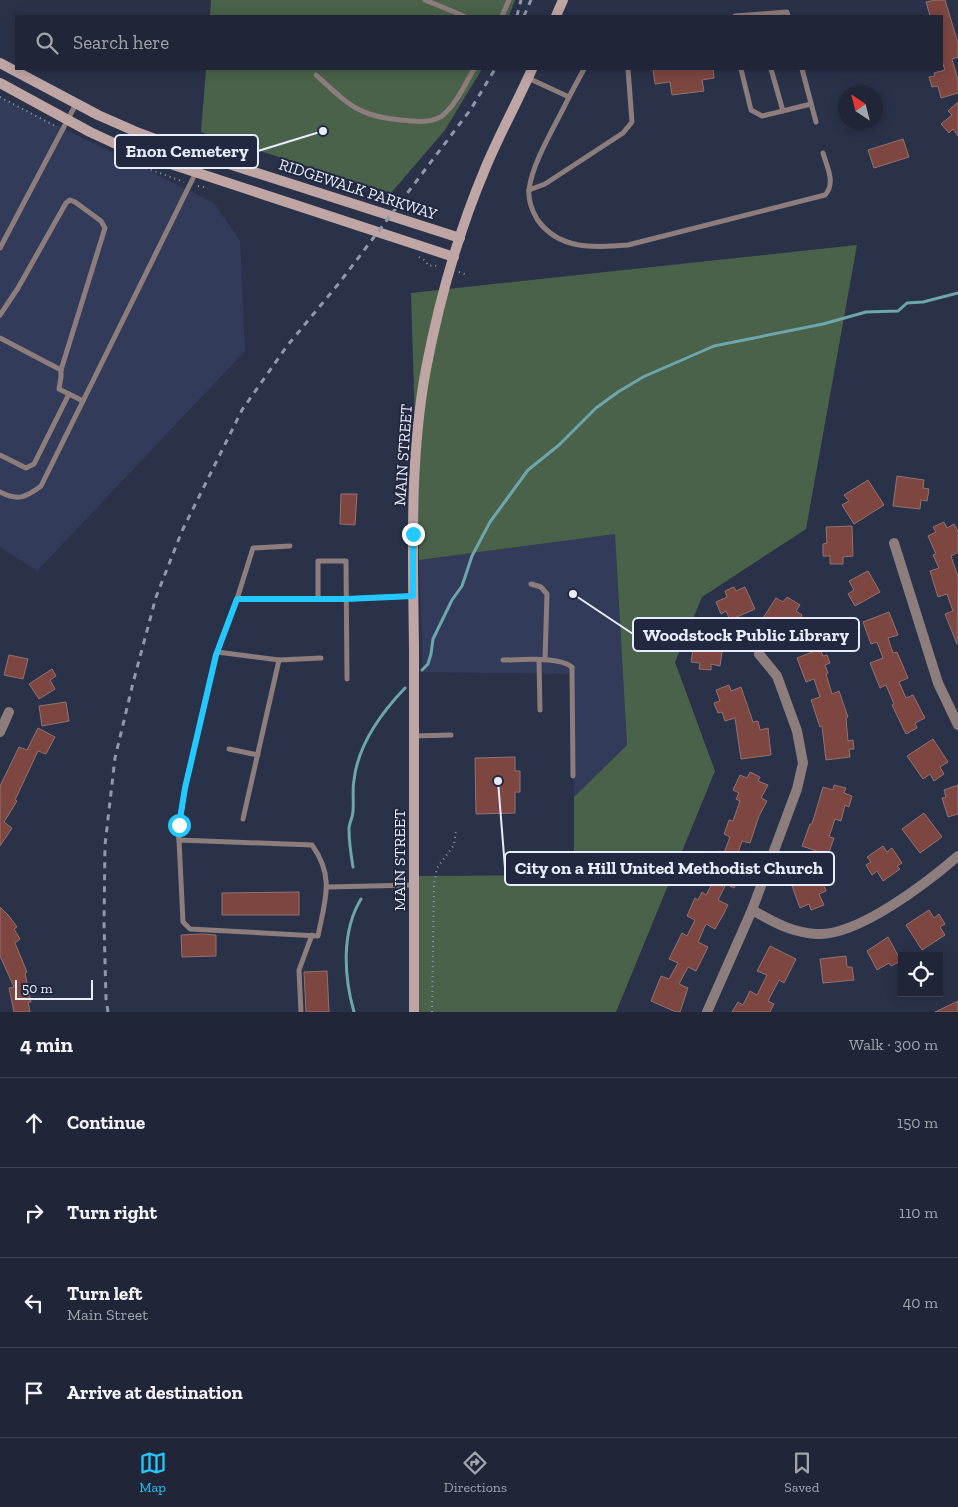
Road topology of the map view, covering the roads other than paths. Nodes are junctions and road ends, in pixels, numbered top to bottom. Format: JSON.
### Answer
{"nodes":[{"id":1,"x":425,"y":0,"type":"edge"},
{"id":2,"x":509,"y":0,"type":"edge"},
{"id":3,"x":564,"y":0,"type":"edge"},
{"id":4,"x":462,"y":15,"type":"edge"},
{"id":5,"x":502,"y":15,"type":"edge"},
{"id":6,"x":556,"y":15,"type":"edge"},
{"id":7,"x":757,"y":15,"type":"edge"},
{"id":8,"x":788,"y":15,"type":"edge"},
{"id":9,"x":0,"y":63,"type":"edge"},
{"id":10,"x":473,"y":70,"type":"edge"},
{"id":11,"x":583,"y":70,"type":"edge"},
{"id":12,"x":628,"y":70,"type":"edge"},
{"id":13,"x":741,"y":70,"type":"edge"},
{"id":14,"x":772,"y":70,"type":"edge"},
{"id":15,"x":802,"y":70,"type":"edge"},
{"id":16,"x":530,"y":73,"type":"edge"},
{"id":17,"x":316,"y":75,"type":"dead end"},
{"id":18,"x":0,"y":83,"type":"edge"},
{"id":19,"x":569,"y":97,"type":"junction"},
{"id":20,"x":76,"y":103,"type":"junction"},
{"id":21,"x":811,"y":104,"type":"junction"},
{"id":22,"x":783,"y":111,"type":"junction"},
{"id":23,"x":67,"y":120,"type":"junction"},
{"id":24,"x":816,"y":122,"type":"dead end"},
{"id":25,"x":823,"y":153,"type":"dead end"},
{"id":26,"x":204,"y":156,"type":"junction"},
{"id":27,"x":197,"y":173,"type":"junction"},
{"id":28,"x":529,"y":190,"type":"junction"},
{"id":29,"x":460,"y":238,"type":"junction"},
{"id":30,"x":0,"y":248,"type":"edge"},
{"id":31,"x":454,"y":257,"type":"junction"},
{"id":32,"x":0,"y":316,"type":"edge"},
{"id":33,"x":0,"y":338,"type":"edge"},
{"id":34,"x":61,"y":370,"type":"junction"},
{"id":35,"x":69,"y":394,"type":"junction"},
{"id":36,"x":83,"y":401,"type":"junction"},
{"id":37,"x":0,"y":455,"type":"edge"},
{"id":38,"x":0,"y":492,"type":"edge"},
{"id":39,"x":894,"y":543,"type":"dead end"},
{"id":40,"x":290,"y":546,"type":"dead end"},
{"id":41,"x":531,"y":584,"type":"dead end"},
{"id":42,"x":413,"y":596,"type":"junction"},
{"id":43,"x":237,"y":599,"type":"junction"},
{"id":44,"x":318,"y":599,"type":"junction"},
{"id":45,"x":346,"y":599,"type":"junction"},
{"id":46,"x":217,"y":652,"type":"junction"},
{"id":47,"x":759,"y":654,"type":"dead end"},
{"id":48,"x":321,"y":658,"type":"dead end"},
{"id":49,"x":279,"y":660,"type":"junction"},
{"id":50,"x":503,"y":660,"type":"dead end"},
{"id":51,"x":542,"y":660,"type":"junction"},
{"id":52,"x":347,"y":679,"type":"dead end"},
{"id":53,"x":540,"y":710,"type":"dead end"},
{"id":54,"x":9,"y":712,"type":"dead end"},
{"id":55,"x":958,"y":724,"type":"edge"},
{"id":56,"x":0,"y":732,"type":"edge"},
{"id":57,"x":451,"y":735,"type":"dead end"},
{"id":58,"x":414,"y":736,"type":"junction"},
{"id":59,"x":229,"y":749,"type":"dead end"},
{"id":60,"x":258,"y":755,"type":"junction"},
{"id":61,"x":573,"y":776,"type":"dead end"},
{"id":62,"x":243,"y":819,"type":"dead end"},
{"id":63,"x":179,"y":840,"type":"junction"},
{"id":64,"x":958,"y":856,"type":"edge"},
{"id":65,"x":414,"y":884,"type":"junction"},
{"id":66,"x":328,"y":887,"type":"junction"},
{"id":67,"x":752,"y":910,"type":"junction"},
{"id":68,"x":312,"y":935,"type":"junction"},
{"id":69,"x":301,"y":1012,"type":"edge"},
{"id":70,"x":414,"y":1012,"type":"edge"},
{"id":71,"x":707,"y":1012,"type":"edge"}],
"edges":[{"from":1,"to":4,"type":"lane"},
{"from":2,"to":5,"type":"lane"},
{"from":3,"to":6,"type":"main road"},
{"from":7,"to":8,"type":"lane"},
{"from":9,"to":20,"type":"main road","name":"RIDGEWALK PARKWAY"},
{"from":10,"to":17,"type":"lane"},
{"from":11,"to":19,"type":"lane"},
{"from":12,"to":28,"type":"lane"},
{"from":13,"to":22,"type":"lane"},
{"from":14,"to":22,"type":"lane"},
{"from":15,"to":21,"type":"lane"},
{"from":16,"to":19,"type":"lane"},
{"from":16,"to":29,"type":"main road","name":"MAIN STREET"},
{"from":18,"to":23,"type":"main road"},
{"from":19,"to":28,"type":"lane"},
{"from":20,"to":23,"type":"lane"},
{"from":20,"to":26,"type":"main road","name":"RIDGEWALK PARKWAY"},
{"from":21,"to":22,"type":"lane"},
{"from":21,"to":24,"type":"lane"},
{"from":23,"to":27,"type":"main road"},
{"from":23,"to":30,"type":"lane"},
{"from":25,"to":28,"type":"lane"},
{"from":26,"to":27,"type":"lane"},
{"from":26,"to":29,"type":"main road","name":"RIDGEWALK PARKWAY"},
{"from":27,"to":31,"type":"main road"},
{"from":27,"to":36,"type":"lane"},
{"from":29,"to":31,"type":"main road","name":"MAIN STREET"},
{"from":31,"to":42,"type":"main road","name":"MAIN STREET"},
{"from":32,"to":34,"type":"lane"},
{"from":33,"to":34,"type":"lane"},
{"from":34,"to":35,"type":"lane"},
{"from":35,"to":36,"type":"lane"},
{"from":35,"to":37,"type":"lane"},
{"from":36,"to":38,"type":"lane"},
{"from":39,"to":55,"type":"street"},
{"from":40,"to":43,"type":"lane"},
{"from":41,"to":51,"type":"lane"},
{"from":42,"to":45,"type":"lane"},
{"from":42,"to":58,"type":"main road","name":"MAIN STREET"},
{"from":43,"to":44,"type":"lane"},
{"from":43,"to":46,"type":"lane"},
{"from":44,"to":45,"type":"lane"},
{"from":44,"to":45,"type":"lane"},
{"from":45,"to":52,"type":"lane"},
{"from":46,"to":49,"type":"lane"},
{"from":46,"to":63,"type":"lane"},
{"from":47,"to":67,"type":"street"},
{"from":48,"to":49,"type":"lane"},
{"from":49,"to":60,"type":"lane"},
{"from":50,"to":51,"type":"lane"},
{"from":51,"to":53,"type":"lane"},
{"from":51,"to":61,"type":"lane"},
{"from":54,"to":56,"type":"street"},
{"from":57,"to":58,"type":"lane"},
{"from":58,"to":65,"type":"main road","name":"MAIN STREET"},
{"from":59,"to":60,"type":"lane"},
{"from":60,"to":62,"type":"lane"},
{"from":63,"to":66,"type":"lane"},
{"from":63,"to":68,"type":"lane"},
{"from":64,"to":67,"type":"street"},
{"from":65,"to":66,"type":"lane"},
{"from":65,"to":70,"type":"main road","name":"MAIN STREET"},
{"from":66,"to":68,"type":"lane"},
{"from":67,"to":71,"type":"street"},
{"from":68,"to":69,"type":"lane"}]}
